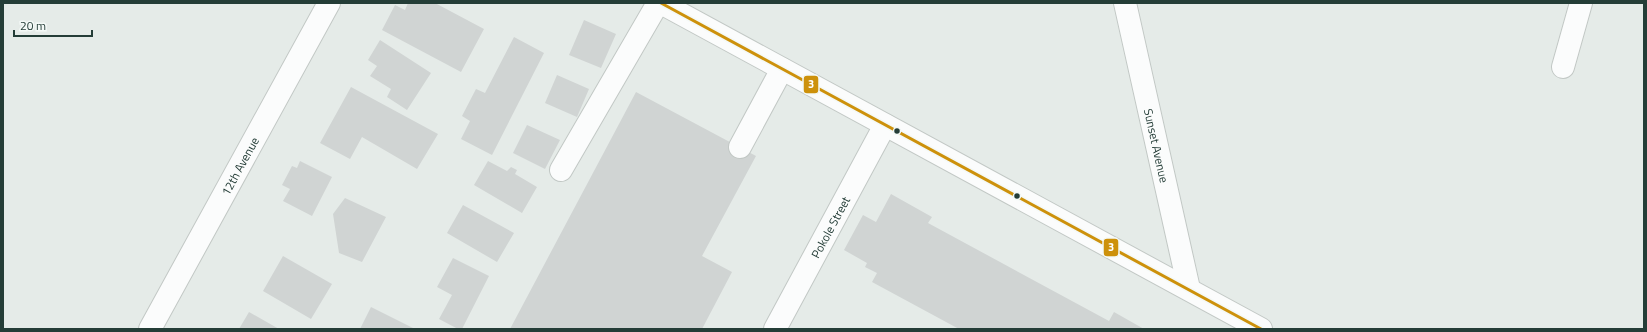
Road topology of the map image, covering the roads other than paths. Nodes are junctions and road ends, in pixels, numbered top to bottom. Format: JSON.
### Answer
{"nodes":[{"id":1,"x":329,"y":3,"type":"edge"},
{"id":2,"x":660,"y":3,"type":"edge"},
{"id":3,"x":1125,"y":3,"type":"edge"},
{"id":4,"x":1581,"y":3,"type":"edge"},
{"id":5,"x":1563,"y":67,"type":"dead end"},
{"id":6,"x":782,"y":69,"type":"junction"},
{"id":7,"x":885,"y":125,"type":"junction"},
{"id":8,"x":740,"y":147,"type":"dead end"},
{"id":9,"x":561,"y":170,"type":"dead end"},
{"id":10,"x":1189,"y":289,"type":"junction"},
{"id":11,"x":150,"y":329,"type":"edge"},
{"id":12,"x":776,"y":329,"type":"edge"},
{"id":13,"x":1261,"y":329,"type":"edge"}],
"edges":[{"from":1,"to":11,"type":"street","name":"12th Avenue"},
{"from":2,"to":6,"type":"street"},
{"from":2,"to":9,"type":"street"},
{"from":3,"to":10,"type":"street","name":"Sunset Avenue"},
{"from":4,"to":5,"type":"street"},
{"from":6,"to":7,"type":"street"},
{"from":6,"to":8,"type":"street"},
{"from":7,"to":10,"type":"street"},
{"from":7,"to":12,"type":"street","name":"Pokole Street"},
{"from":10,"to":13,"type":"street"}]}
